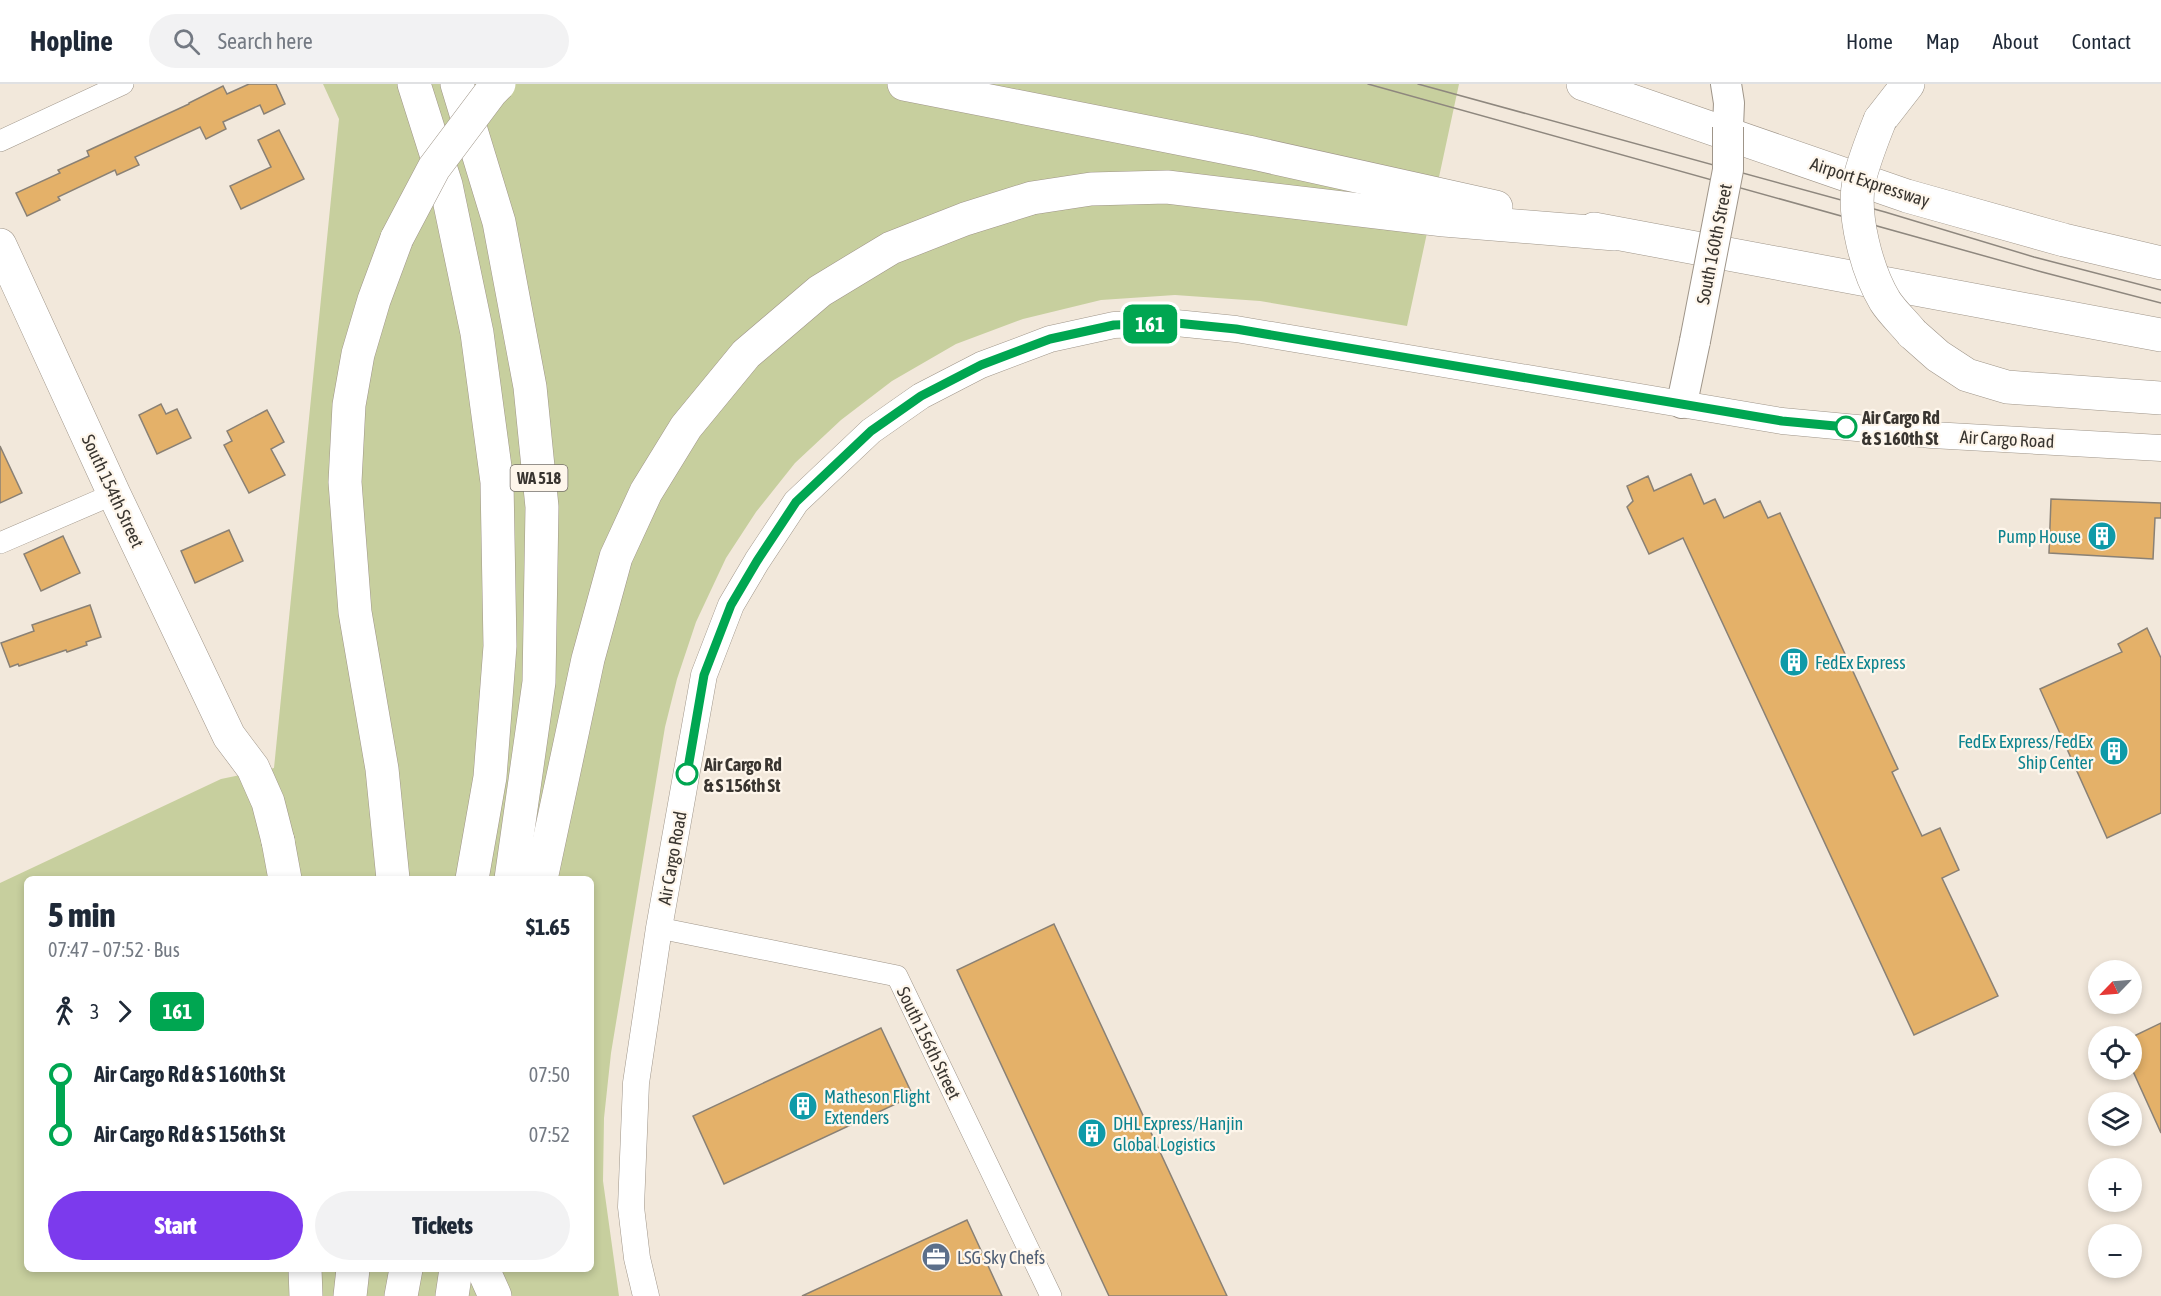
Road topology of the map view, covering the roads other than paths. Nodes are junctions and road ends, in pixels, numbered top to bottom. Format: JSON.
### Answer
{"nodes":[{"id":1,"x":123,"y":84,"type":"edge"},
{"id":2,"x":414,"y":84,"type":"edge"},
{"id":3,"x":457,"y":84,"type":"edge"},
{"id":4,"x":499,"y":84,"type":"edge"},
{"id":5,"x":904,"y":84,"type":"edge"},
{"id":6,"x":1583,"y":84,"type":"edge"},
{"id":7,"x":1908,"y":84,"type":"edge"},
{"id":8,"x":1727,"y":94,"type":"edge"},
{"id":9,"x":0,"y":141,"type":"edge"},
{"id":10,"x":1615,"y":234,"type":"junction"},
{"id":11,"x":0,"y":245,"type":"edge"},
{"id":12,"x":2161,"y":263,"type":"edge"},
{"id":13,"x":2161,"y":335,"type":"edge"},
{"id":14,"x":2161,"y":398,"type":"edge"},
{"id":15,"x":1682,"y":403,"type":"junction"},
{"id":16,"x":2161,"y":448,"type":"edge"},
{"id":17,"x":114,"y":494,"type":"junction"},
{"id":18,"x":0,"y":543,"type":"edge"},
{"id":19,"x":278,"y":841,"type":"junction"},
{"id":20,"x":284,"y":876,"type":"edge"},
{"id":21,"x":296,"y":876,"type":"edge"},
{"id":22,"x":393,"y":876,"type":"edge"},
{"id":23,"x":473,"y":876,"type":"edge"},
{"id":24,"x":511,"y":876,"type":"edge"},
{"id":25,"x":542,"y":876,"type":"edge"},
{"id":26,"x":659,"y":928,"type":"junction"},
{"id":27,"x":305,"y":1272,"type":"edge"},
{"id":28,"x":352,"y":1272,"type":"edge"},
{"id":29,"x":406,"y":1272,"type":"edge"},
{"id":30,"x":460,"y":1275,"type":"edge"},
{"id":31,"x":306,"y":1296,"type":"edge"},
{"id":32,"x":350,"y":1296,"type":"edge"},
{"id":33,"x":402,"y":1296,"type":"edge"},
{"id":34,"x":495,"y":1296,"type":"edge"},
{"id":35,"x":646,"y":1296,"type":"edge"},
{"id":36,"x":1051,"y":1296,"type":"edge"}],
"edges":[{"from":1,"to":9,"type":"street"},
{"from":2,"to":23,"type":"main road","number":"WA 518"},
{"from":3,"to":24,"type":"main road","number":"WA 518"},
{"from":4,"to":22,"type":"main road","bridge":true},
{"from":5,"to":10,"type":"main road"},
{"from":6,"to":12,"type":"main road","name":"Airport Expressway"},
{"from":7,"to":14,"type":"main road","bridge":true},
{"from":8,"to":15,"type":"main road","name":"South 160th Street","bridge":true},
{"from":10,"to":13,"type":"main road"},
{"from":10,"to":25,"type":"main road"},
{"from":11,"to":17,"type":"main road","name":"South 154th Street"},
{"from":15,"to":16,"type":"street","name":"Air Cargo Road"},
{"from":15,"to":26,"type":"street","name":"Air Cargo Road"},
{"from":17,"to":18,"type":"street"},
{"from":17,"to":19,"type":"main road","name":"South 154th Street"},
{"from":19,"to":20,"type":"main road"},
{"from":19,"to":21,"type":"main road","name":"South 154th Street"},
{"from":26,"to":35,"type":"street","name":"Air Cargo Road"},
{"from":26,"to":36,"type":"street","name":"South 156th Street"},
{"from":27,"to":31,"type":"main road"},
{"from":28,"to":32,"type":"main road"},
{"from":29,"to":33,"type":"main road"},
{"from":30,"to":34,"type":"main road"}]}
